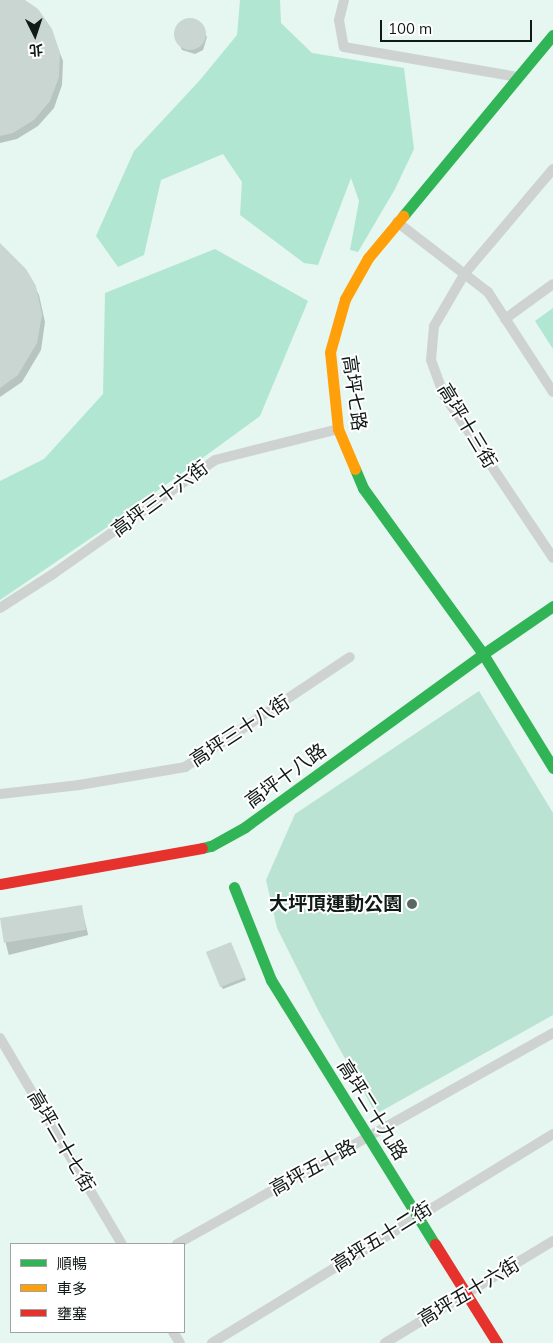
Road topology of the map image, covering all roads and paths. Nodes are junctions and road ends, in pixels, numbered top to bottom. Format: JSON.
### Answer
{"nodes":[{"id":1,"x":344,"y":0,"type":"edge"},
{"id":2,"x":553,"y":35,"type":"edge"},
{"id":3,"x":518,"y":77,"type":"junction"},
{"id":4,"x":553,"y":169,"type":"edge"},
{"id":5,"x":397,"y":222,"type":"junction"},
{"id":6,"x":465,"y":272,"type":"junction"},
{"id":7,"x":553,"y":284,"type":"edge"},
{"id":8,"x":505,"y":319,"type":"junction"},
{"id":9,"x":553,"y":392,"type":"edge"},
{"id":10,"x":338,"y":429,"type":"junction"},
{"id":11,"x":553,"y":558,"type":"edge"},
{"id":12,"x":553,"y":606,"type":"edge"},
{"id":13,"x":0,"y":608,"type":"edge"},
{"id":14,"x":482,"y":654,"type":"junction"},
{"id":15,"x":350,"y":657,"type":"dead end"},
{"id":16,"x":553,"y":768,"type":"edge"},
{"id":17,"x":0,"y":794,"type":"edge"},
{"id":18,"x":0,"y":884,"type":"edge"},
{"id":19,"x":234,"y":887,"type":"dead end"},
{"id":20,"x":553,"y":1034,"type":"edge"},
{"id":21,"x":0,"y":1038,"type":"edge"},
{"id":22,"x":553,"y":1134,"type":"edge"},
{"id":23,"x":369,"y":1137,"type":"junction"},
{"id":24,"x":418,"y":1215,"type":"junction"},
{"id":25,"x":553,"y":1241,"type":"edge"},
{"id":26,"x":121,"y":1243,"type":"edge"},
{"id":27,"x":179,"y":1243,"type":"edge"},
{"id":28,"x":466,"y":1293,"type":"junction"},
{"id":29,"x":212,"y":1343,"type":"edge"},
{"id":30,"x":385,"y":1343,"type":"edge"},
{"id":31,"x":496,"y":1343,"type":"edge"}],
"edges":[{"from":1,"to":3,"type":"street"},
{"from":2,"to":3,"type":"street","name":"高坪七路"},
{"from":3,"to":5,"type":"street","name":"高坪七路"},
{"from":4,"to":6,"type":"street","name":"高坪十三街"},
{"from":5,"to":6,"type":"street"},
{"from":5,"to":10,"type":"street","name":"高坪七路"},
{"from":6,"to":8,"type":"street"},
{"from":6,"to":11,"type":"street","name":"高坪十三街"},
{"from":7,"to":8,"type":"street"},
{"from":8,"to":9,"type":"street"},
{"from":10,"to":13,"type":"street","name":"高坪三十六街"},
{"from":10,"to":14,"type":"street","name":"高坪七路"},
{"from":12,"to":14,"type":"street","name":"高坪十八路"},
{"from":14,"to":16,"type":"street","name":"高坪七路"},
{"from":14,"to":18,"type":"street","name":"高坪十八路"},
{"from":15,"to":17,"type":"street","name":"高坪三十八街"},
{"from":19,"to":23,"type":"street","name":"高坪二十九路"},
{"from":20,"to":23,"type":"street","name":"高坪五十路"},
{"from":21,"to":26,"type":"street","name":"高坪二十七街"},
{"from":22,"to":24,"type":"street","name":"高坪五十二街"},
{"from":23,"to":24,"type":"street","name":"高坪二十九路"},
{"from":23,"to":27,"type":"street","name":"高坪五十路"},
{"from":24,"to":28,"type":"street","name":"高坪二十九路"},
{"from":24,"to":29,"type":"street","name":"高坪五十二街"},
{"from":25,"to":28,"type":"street","name":"高坪五十六街"},
{"from":28,"to":30,"type":"street","name":"高坪五十六街"},
{"from":28,"to":31,"type":"street","name":"高坪二十九路"}]}
